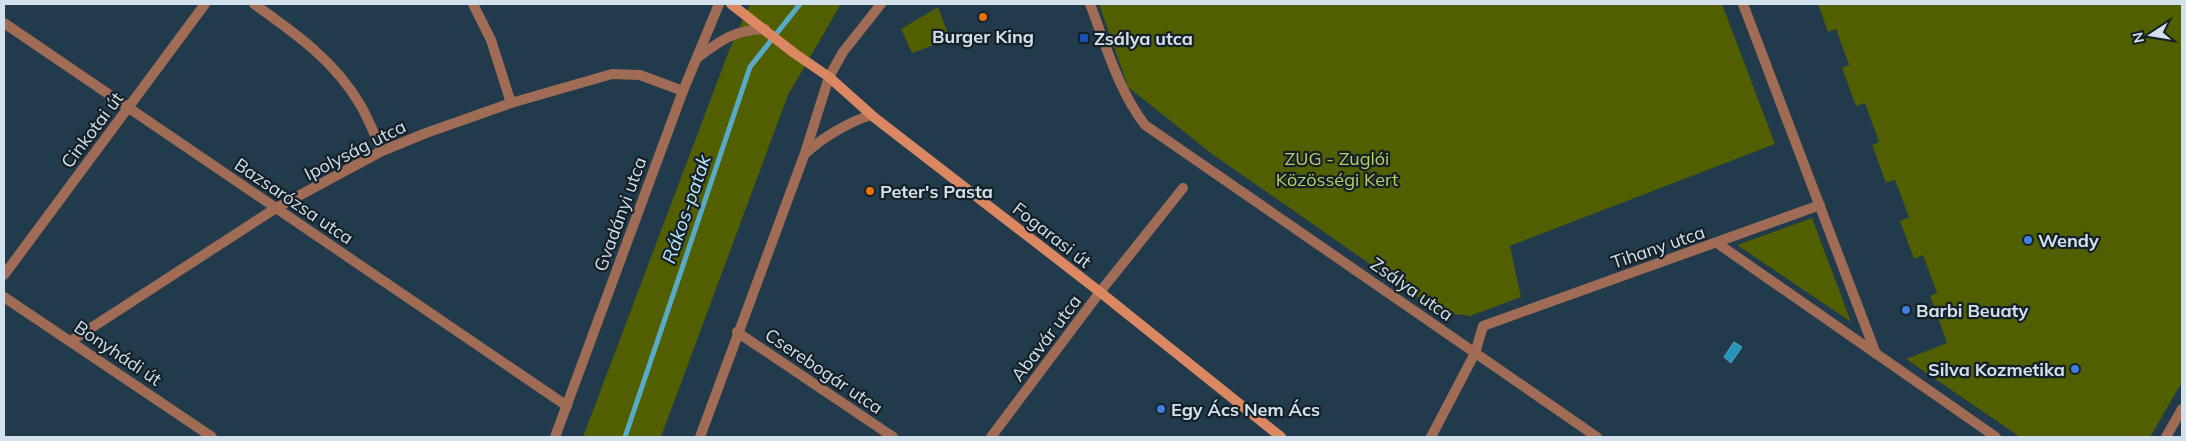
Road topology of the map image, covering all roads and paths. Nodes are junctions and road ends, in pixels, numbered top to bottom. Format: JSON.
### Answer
{"nodes":[{"id":1,"x":205,"y":4,"type":"edge"},
{"id":2,"x":254,"y":4,"type":"edge"},
{"id":3,"x":473,"y":4,"type":"edge"},
{"id":4,"x":719,"y":4,"type":"edge"},
{"id":5,"x":731,"y":4,"type":"edge"},
{"id":6,"x":881,"y":4,"type":"edge"},
{"id":7,"x":1090,"y":4,"type":"edge"},
{"id":8,"x":1743,"y":4,"type":"edge"},
{"id":9,"x":4,"y":22,"type":"edge"},
{"id":10,"x":765,"y":29,"type":"junction"},
{"id":11,"x":696,"y":58,"type":"junction"},
{"id":12,"x":829,"y":77,"type":"junction"},
{"id":13,"x":683,"y":91,"type":"junction"},
{"id":14,"x":511,"y":103,"type":"junction"},
{"id":15,"x":128,"y":108,"type":"junction"},
{"id":16,"x":871,"y":115,"type":"junction"},
{"id":17,"x":382,"y":151,"type":"junction"},
{"id":18,"x":806,"y":154,"type":"junction"},
{"id":19,"x":1183,"y":188,"type":"dead end"},
{"id":20,"x":1820,"y":205,"type":"junction"},
{"id":21,"x":276,"y":208,"type":"junction"},
{"id":22,"x":1717,"y":243,"type":"junction"},
{"id":23,"x":4,"y":275,"type":"edge"},
{"id":24,"x":1100,"y":292,"type":"junction"},
{"id":25,"x":4,"y":297,"type":"edge"},
{"id":26,"x":737,"y":332,"type":"junction"},
{"id":27,"x":71,"y":341,"type":"junction"},
{"id":28,"x":1475,"y":353,"type":"junction"},
{"id":29,"x":1876,"y":354,"type":"junction"},
{"id":30,"x":567,"y":406,"type":"junction"},
{"id":31,"x":2182,"y":408,"type":"edge"},
{"id":32,"x":212,"y":437,"type":"edge"},
{"id":33,"x":555,"y":437,"type":"edge"},
{"id":34,"x":700,"y":437,"type":"edge"},
{"id":35,"x":893,"y":437,"type":"edge"},
{"id":36,"x":991,"y":437,"type":"edge"},
{"id":37,"x":1281,"y":437,"type":"edge"},
{"id":38,"x":1431,"y":437,"type":"edge"},
{"id":39,"x":1597,"y":437,"type":"edge"},
{"id":40,"x":1996,"y":437,"type":"edge"},
{"id":41,"x":2166,"y":437,"type":"edge"}],
"edges":[{"from":1,"to":15,"type":"street","name":"Cinkotai út"},
{"from":2,"to":17,"type":"street"},
{"from":3,"to":14,"type":"street"},
{"from":4,"to":11,"type":"street","name":"Gvadányi utca"},
{"from":5,"to":10,"type":"main road","name":"Fogarasi út"},
{"from":6,"to":12,"type":"street"},
{"from":7,"to":28,"type":"street","name":"Zsálya utca"},
{"from":8,"to":20,"type":"street"},
{"from":9,"to":15,"type":"street","name":"Bazsarózsa utca"},
{"from":10,"to":11,"type":"street"},
{"from":10,"to":12,"type":"main road","name":"Fogarasi út"},
{"from":11,"to":13,"type":"street","name":"Gvadányi utca"},
{"from":12,"to":16,"type":"main road","name":"Fogarasi út"},
{"from":12,"to":18,"type":"street"},
{"from":13,"to":14,"type":"street","name":"Ipolyság utca"},
{"from":13,"to":30,"type":"street","name":"Gvadányi utca"},
{"from":14,"to":17,"type":"street","name":"Ipolyság utca"},
{"from":15,"to":21,"type":"street","name":"Bazsarózsa utca"},
{"from":15,"to":23,"type":"street","name":"Cinkotai út"},
{"from":16,"to":18,"type":"street"},
{"from":16,"to":24,"type":"main road","name":"Fogarasi út"},
{"from":17,"to":21,"type":"street","name":"Ipolyság utca"},
{"from":18,"to":26,"type":"street"},
{"from":19,"to":24,"type":"street","name":"Abavár utca"},
{"from":20,"to":22,"type":"street"},
{"from":20,"to":29,"type":"street"},
{"from":21,"to":27,"type":"street","name":"Ipolyság utca"},
{"from":21,"to":30,"type":"street","name":"Bazsarózsa utca"},
{"from":22,"to":28,"type":"street","name":"Tihany utca"},
{"from":22,"to":29,"type":"street","name":"Tihany utca"},
{"from":24,"to":36,"type":"street","name":"Abavár utca"},
{"from":24,"to":37,"type":"main road","name":"Fogarasi út"},
{"from":25,"to":27,"type":"street","name":"Bonyhádi út"},
{"from":26,"to":34,"type":"street"},
{"from":26,"to":35,"type":"street","name":"Cserebogár utca"},
{"from":27,"to":32,"type":"street","name":"Bonyhádi út"},
{"from":28,"to":38,"type":"street"},
{"from":28,"to":39,"type":"street","name":"Zsálya utca"},
{"from":29,"to":40,"type":"street","name":"Tihany utca"},
{"from":30,"to":33,"type":"street","name":"Gvadányi utca"},
{"from":31,"to":41,"type":"street"}]}
